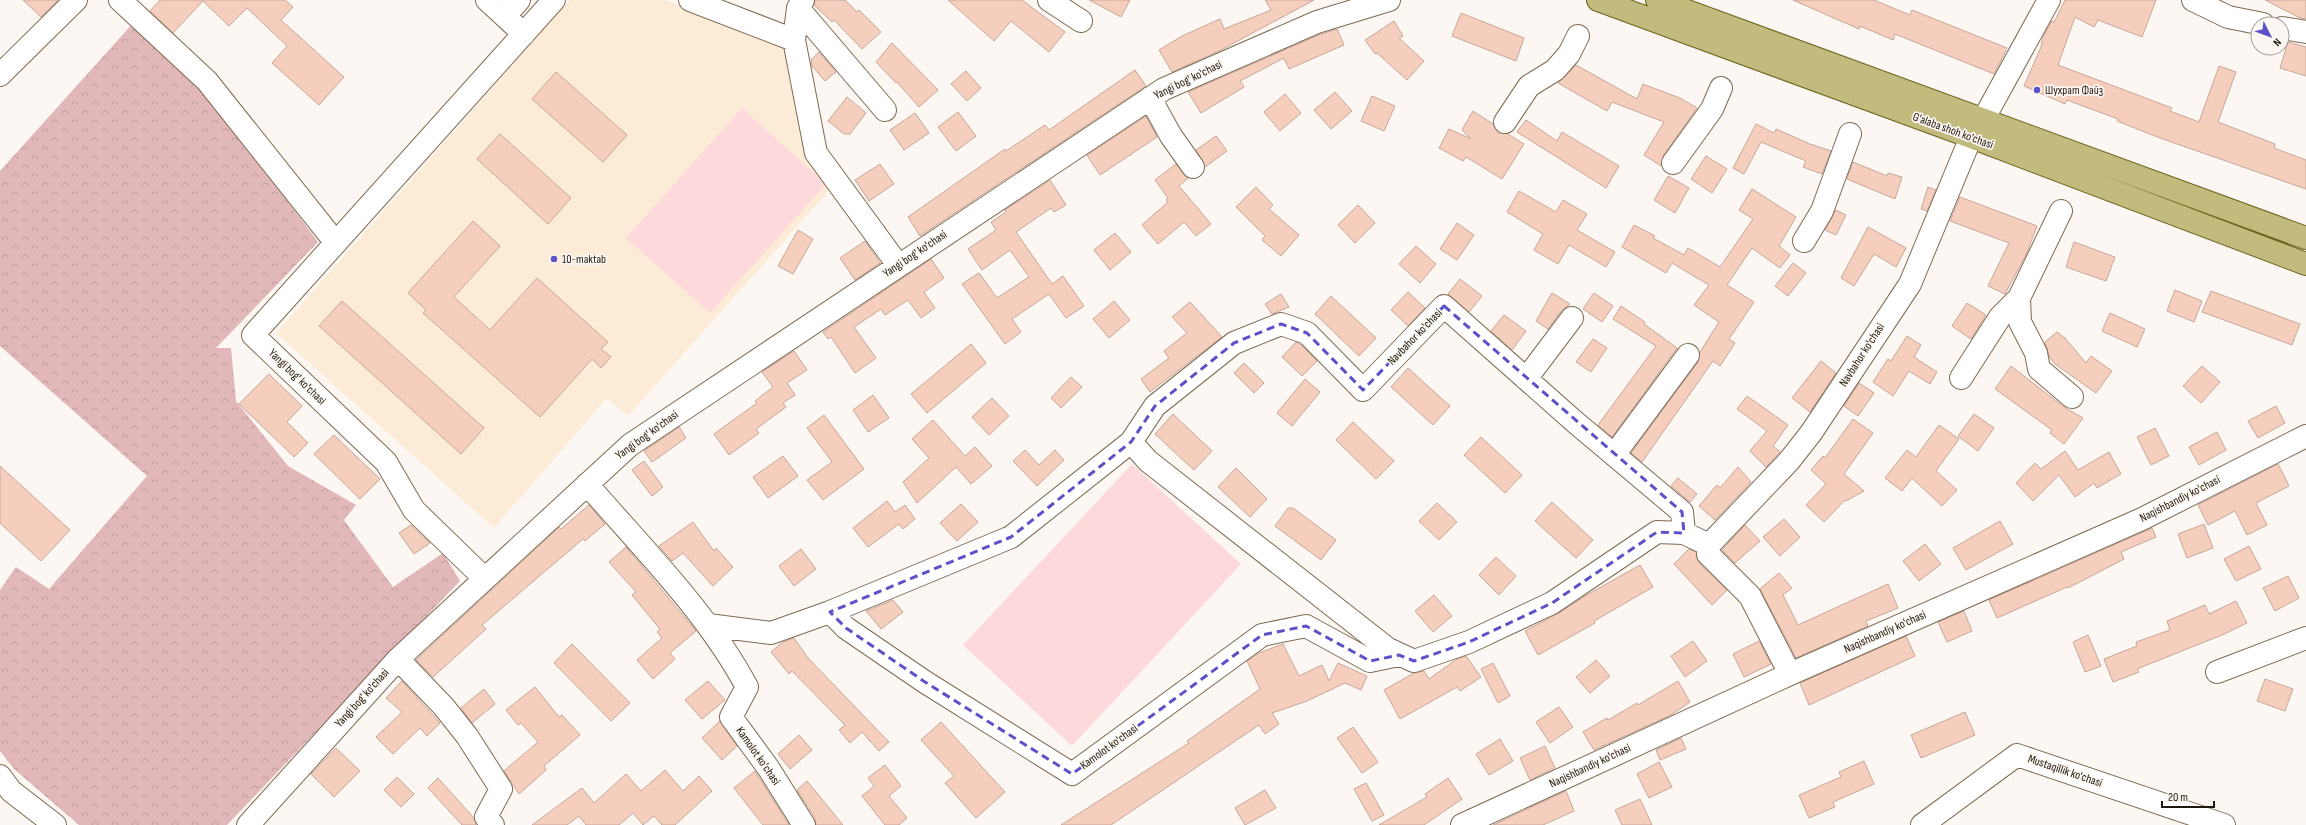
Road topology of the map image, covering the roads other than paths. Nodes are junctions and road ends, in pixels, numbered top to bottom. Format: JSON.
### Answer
{"nodes":[{"id":1,"x":76,"y":0,"type":"edge"},
{"id":2,"x":120,"y":0,"type":"edge"},
{"id":3,"x":487,"y":0,"type":"edge"},
{"id":4,"x":519,"y":0,"type":"edge"},
{"id":5,"x":554,"y":0,"type":"edge"},
{"id":6,"x":690,"y":0,"type":"edge"},
{"id":7,"x":1049,"y":0,"type":"edge"},
{"id":8,"x":1389,"y":0,"type":"edge"},
{"id":9,"x":1598,"y":0,"type":"edge"},
{"id":10,"x":1657,"y":0,"type":"edge"},
{"id":11,"x":2049,"y":0,"type":"edge"},
{"id":12,"x":2193,"y":0,"type":"edge"},
{"id":13,"x":800,"y":4,"type":"edge"},
{"id":14,"x":505,"y":16,"type":"junction"},
{"id":15,"x":1082,"y":21,"type":"dead end"},
{"id":16,"x":2250,"y":21,"type":"edge"},
{"id":17,"x":2290,"y":29,"type":"edge"},
{"id":18,"x":2306,"y":32,"type":"edge"},
{"id":19,"x":524,"y":34,"type":"junction"},
{"id":20,"x":1578,"y":36,"type":"dead end"},
{"id":21,"x":794,"y":40,"type":"junction"},
{"id":22,"x":0,"y":75,"type":"edge"},
{"id":23,"x":1721,"y":88,"type":"dead end"},
{"id":24,"x":1150,"y":98,"type":"junction"},
{"id":25,"x":885,"y":110,"type":"dead end"},
{"id":26,"x":1505,"y":122,"type":"dead end"},
{"id":27,"x":1977,"y":128,"type":"junction"},
{"id":28,"x":1850,"y":134,"type":"dead end"},
{"id":29,"x":1673,"y":163,"type":"dead end"},
{"id":30,"x":1193,"y":167,"type":"dead end"},
{"id":31,"x":2061,"y":211,"type":"dead end"},
{"id":32,"x":2306,"y":238,"type":"edge"},
{"id":33,"x":1804,"y":240,"type":"dead end"},
{"id":34,"x":336,"y":243,"type":"junction"},
{"id":35,"x":2306,"y":264,"type":"edge"},
{"id":36,"x":898,"y":265,"type":"junction"},
{"id":37,"x":2019,"y":298,"type":"junction"},
{"id":38,"x":1572,"y":318,"type":"dead end"},
{"id":39,"x":1688,"y":355,"type":"dead end"},
{"id":40,"x":1961,"y":378,"type":"dead end"},
{"id":41,"x":1526,"y":379,"type":"junction"},
{"id":42,"x":2072,"y":397,"type":"dead end"},
{"id":43,"x":2306,"y":436,"type":"edge"},
{"id":44,"x":1131,"y":442,"type":"junction"},
{"id":45,"x":1614,"y":456,"type":"junction"},
{"id":46,"x":587,"y":484,"type":"junction"},
{"id":47,"x":1684,"y":533,"type":"junction"},
{"id":48,"x":1709,"y":546,"type":"junction"},
{"id":49,"x":484,"y":578,"type":"junction"},
{"id":50,"x":830,"y":612,"type":"junction"},
{"id":51,"x":708,"y":625,"type":"junction"},
{"id":52,"x":2301,"y":644,"type":"edge"},
{"id":53,"x":1406,"y":658,"type":"junction"},
{"id":54,"x":398,"y":659,"type":"junction"},
{"id":55,"x":2217,"y":672,"type":"dead end"},
{"id":56,"x":1790,"y":674,"type":"junction"},
{"id":57,"x":4,"y":787,"type":"edge"},
{"id":58,"x":55,"y":825,"type":"edge"},
{"id":59,"x":248,"y":825,"type":"edge"},
{"id":60,"x":492,"y":825,"type":"edge"},
{"id":61,"x":804,"y":825,"type":"edge"},
{"id":62,"x":1462,"y":825,"type":"edge"},
{"id":63,"x":1922,"y":825,"type":"edge"},
{"id":64,"x":2224,"y":825,"type":"edge"}],
"edges":[{"from":1,"to":22,"type":"street"},
{"from":2,"to":34,"type":"street"},
{"from":3,"to":14,"type":"street"},
{"from":4,"to":14,"type":"street"},
{"from":5,"to":19,"type":"street"},
{"from":6,"to":21,"type":"street"},
{"from":7,"to":15,"type":"street"},
{"from":8,"to":24,"type":"street","name":"Yangi bog' ko'chasi"},
{"from":9,"to":27,"type":"main road","name":"G'alaba shoh ko'chasi"},
{"from":10,"to":27,"type":"main road","name":"G'alaba shoh ko'chasi"},
{"from":11,"to":27,"type":"street","name":"Navbahor ko'chasi"},
{"from":12,"to":16,"type":"street"},
{"from":13,"to":21,"type":"street"},
{"from":13,"to":25,"type":"street"},
{"from":14,"to":19,"type":"street"},
{"from":17,"to":18,"type":"street"},
{"from":19,"to":34,"type":"street"},
{"from":20,"to":26,"type":"street"},
{"from":21,"to":36,"type":"street"},
{"from":23,"to":29,"type":"street"},
{"from":24,"to":30,"type":"street"},
{"from":24,"to":36,"type":"street","name":"Yangi bog' ko'chasi"},
{"from":27,"to":32,"type":"main road","name":"G'alaba shoh ko'chasi"},
{"from":27,"to":35,"type":"main road","name":"G'alaba shoh ko'chasi"},
{"from":27,"to":48,"type":"street","name":"Navbahor ko'chasi"},
{"from":28,"to":33,"type":"street"},
{"from":31,"to":37,"type":"street"},
{"from":34,"to":49,"type":"street","name":"Yangi bog' ko'chasi"},
{"from":36,"to":46,"type":"street","name":"Yangi bog' ko'chasi"},
{"from":37,"to":40,"type":"street"},
{"from":37,"to":42,"type":"street"},
{"from":38,"to":41,"type":"street"},
{"from":39,"to":45,"type":"street"},
{"from":41,"to":44,"type":"street","name":"Navbahor ko'chasi"},
{"from":41,"to":45,"type":"street","name":"Navbahor ko'chasi"},
{"from":43,"to":56,"type":"street","name":"Naqishbandiy ko'chasi"},
{"from":44,"to":50,"type":"street"},
{"from":44,"to":53,"type":"street"},
{"from":45,"to":47,"type":"street","name":"Navbahor ko'chasi"},
{"from":46,"to":49,"type":"street","name":"Yangi bog' ko'chasi"},
{"from":46,"to":51,"type":"street","name":"Kamolot ko'chasi"},
{"from":47,"to":48,"type":"street"},
{"from":47,"to":53,"type":"street"},
{"from":48,"to":56,"type":"street"},
{"from":49,"to":54,"type":"street","name":"Yangi bog' ko'chasi"},
{"from":50,"to":51,"type":"street"},
{"from":50,"to":53,"type":"street","name":"Kamolot ko'chasi"},
{"from":51,"to":61,"type":"street","name":"Kamolot ko'chasi"},
{"from":52,"to":55,"type":"street"},
{"from":54,"to":59,"type":"street","name":"Yangi bog' ko'chasi"},
{"from":54,"to":60,"type":"street"},
{"from":56,"to":62,"type":"street","name":"Naqishbandiy ko'chasi"},
{"from":57,"to":58,"type":"street"},
{"from":63,"to":64,"type":"street","name":"Mustaqillik ko'chasi"}]}
